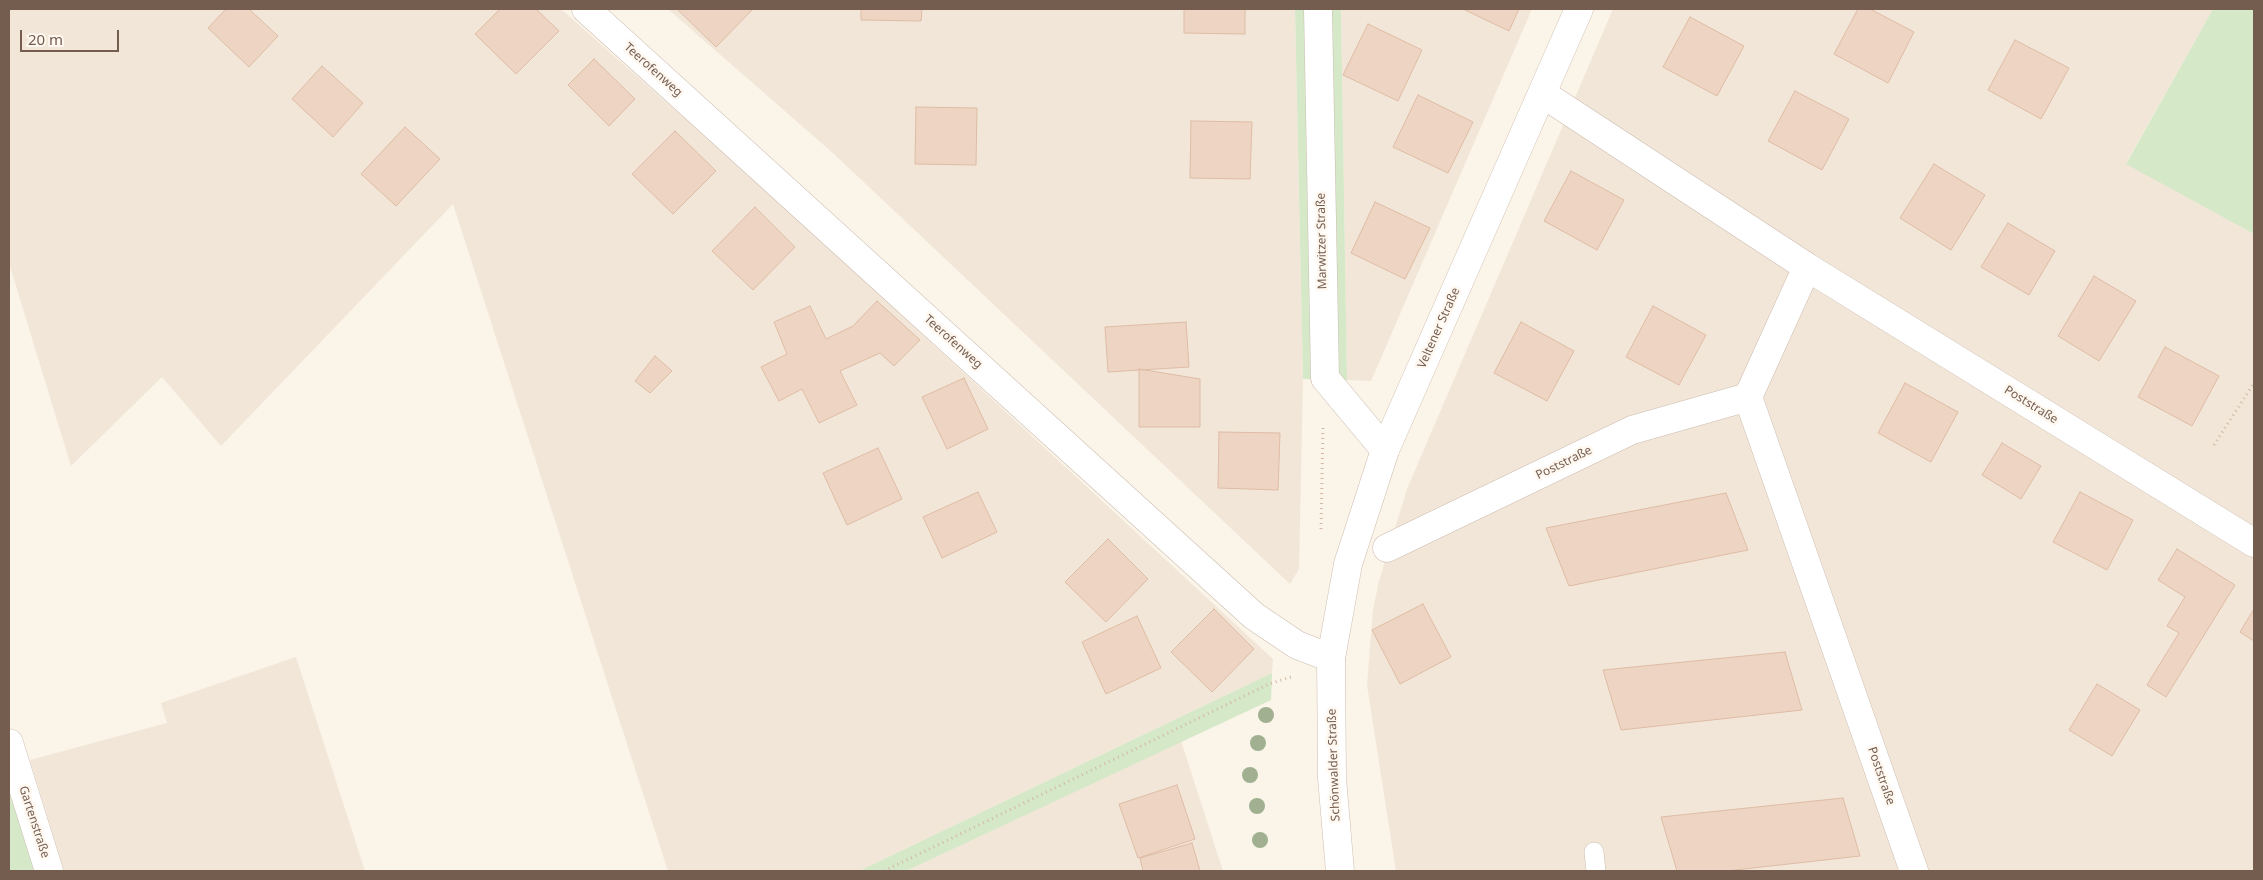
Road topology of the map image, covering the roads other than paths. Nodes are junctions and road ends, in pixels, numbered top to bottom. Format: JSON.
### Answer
{"nodes":[{"id":1,"x":586,"y":9,"type":"edge"},
{"id":2,"x":1318,"y":9,"type":"edge"},
{"id":3,"x":1579,"y":9,"type":"edge"},
{"id":4,"x":1543,"y":94,"type":"junction"},
{"id":5,"x":1807,"y":267,"type":"junction"},
{"id":6,"x":1748,"y":397,"type":"junction"},
{"id":7,"x":1385,"y":450,"type":"junction"},
{"id":8,"x":2254,"y":543,"type":"edge"},
{"id":9,"x":1386,"y":548,"type":"dead end"},
{"id":10,"x":1330,"y":658,"type":"junction"},
{"id":11,"x":9,"y":743,"type":"edge"},
{"id":12,"x":1594,"y":852,"type":"dead end"},
{"id":13,"x":50,"y":871,"type":"edge"},
{"id":14,"x":1340,"y":871,"type":"edge"},
{"id":15,"x":1596,"y":871,"type":"edge"},
{"id":16,"x":1914,"y":871,"type":"edge"}],
"edges":[{"from":1,"to":10,"type":"street","name":"Teerofenweg"},
{"from":2,"to":7,"type":"street","name":"Marwitzer Straße"},
{"from":3,"to":4,"type":"street","name":"Veltener Straße"},
{"from":4,"to":5,"type":"street","name":"Poststraße"},
{"from":4,"to":7,"type":"street","name":"Veltener Straße"},
{"from":5,"to":6,"type":"street"},
{"from":5,"to":8,"type":"street","name":"Poststraße"},
{"from":6,"to":9,"type":"street","name":"Poststraße"},
{"from":6,"to":16,"type":"street","name":"Poststraße"},
{"from":7,"to":10,"type":"street","name":"Veltener Straße"},
{"from":10,"to":14,"type":"street","name":"Schönwalder Straße"},
{"from":11,"to":13,"type":"street","name":"Gartenstraße"},
{"from":12,"to":15,"type":"lane"}]}
